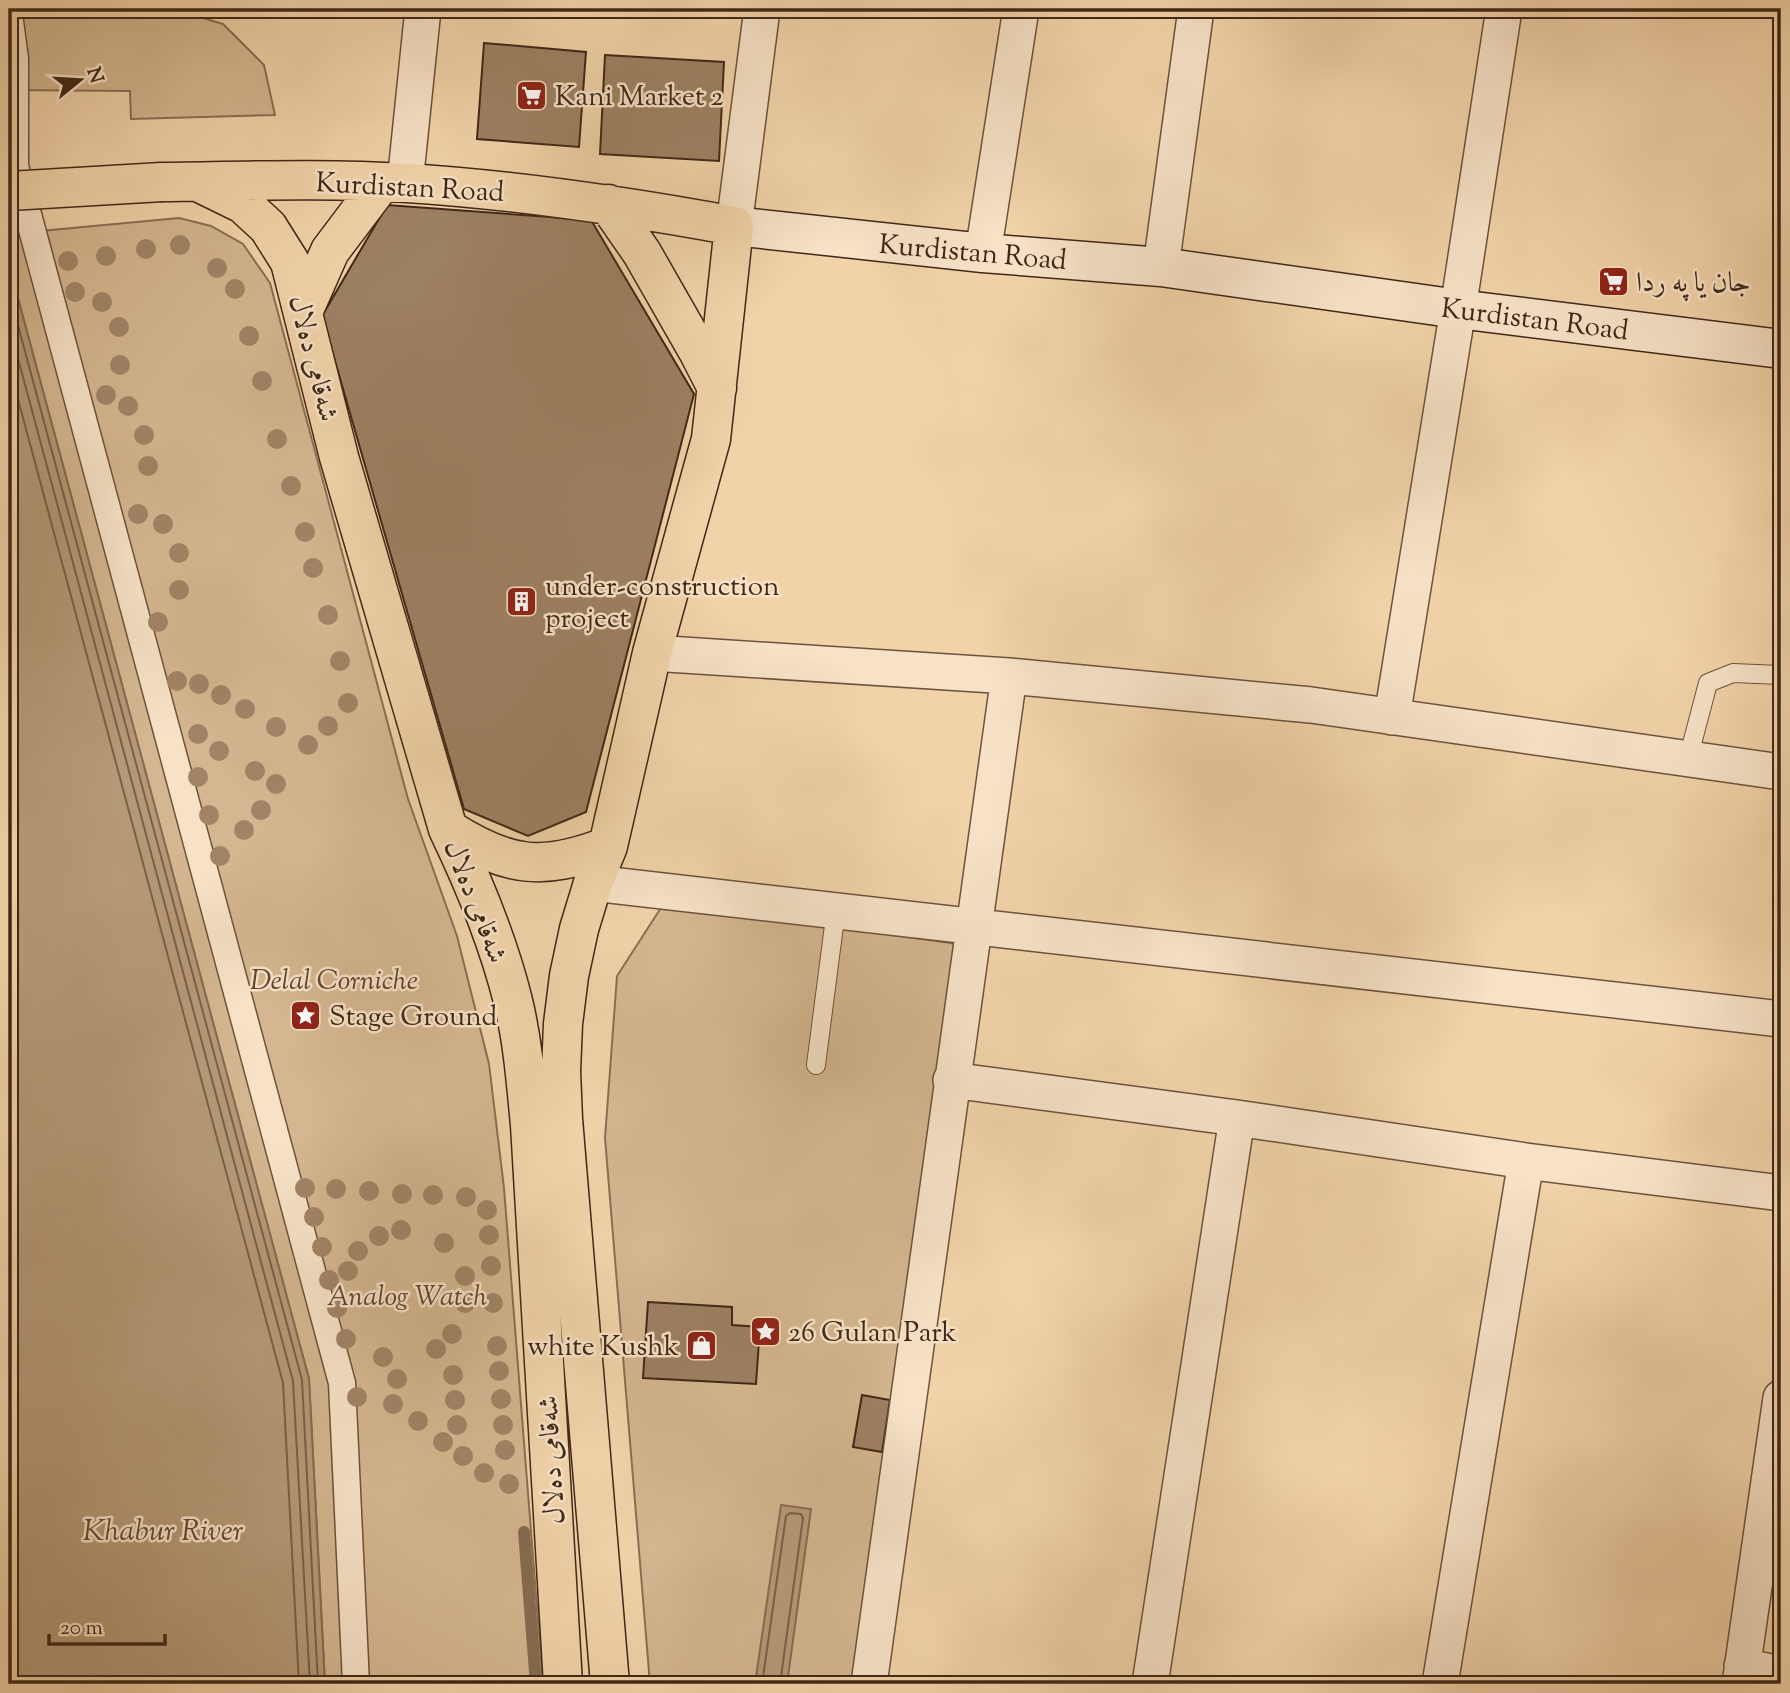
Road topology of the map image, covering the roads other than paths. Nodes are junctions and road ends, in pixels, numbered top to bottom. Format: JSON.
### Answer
{"nodes":[{"id":1,"x":423,"y":9,"type":"edge"},
{"id":2,"x":762,"y":9,"type":"edge"},
{"id":3,"x":1021,"y":9,"type":"edge"},
{"id":4,"x":1196,"y":9,"type":"edge"},
{"id":5,"x":1504,"y":9,"type":"edge"},
{"id":6,"x":9,"y":13,"type":"edge"},
{"id":7,"x":180,"y":182,"type":"junction"},
{"id":8,"x":394,"y":182,"type":"junction"},
{"id":9,"x":9,"y":191,"type":"edge"},
{"id":10,"x":608,"y":204,"type":"junction"},
{"id":11,"x":734,"y":226,"type":"junction"},
{"id":12,"x":983,"y":253,"type":"junction"},
{"id":13,"x":1161,"y":267,"type":"junction"},
{"id":14,"x":1458,"y":309,"type":"junction"},
{"id":15,"x":303,"y":312,"type":"junction"},
{"id":16,"x":1781,"y":349,"type":"edge"},
{"id":17,"x":717,"y":388,"type":"junction"},
{"id":18,"x":652,"y":653,"type":"junction"},
{"id":19,"x":1781,"y":674,"type":"edge"},
{"id":20,"x":1009,"y":676,"type":"junction"},
{"id":21,"x":1392,"y":717,"type":"junction"},
{"id":22,"x":1688,"y":759,"type":"junction"},
{"id":23,"x":1781,"y":772,"type":"edge"},
{"id":24,"x":448,"y":829,"type":"junction"},
{"id":25,"x":607,"y":846,"type":"junction"},
{"id":26,"x":593,"y":883,"type":"junction"},
{"id":27,"x":836,"y":910,"type":"junction"},
{"id":28,"x":975,"y":926,"type":"junction"},
{"id":29,"x":1781,"y":1019,"type":"edge"},
{"id":30,"x":816,"y":1065,"type":"dead end"},
{"id":31,"x":951,"y":1080,"type":"junction"},
{"id":32,"x":1237,"y":1118,"type":"junction"},
{"id":33,"x":1526,"y":1161,"type":"junction"},
{"id":34,"x":1781,"y":1193,"type":"edge"},
{"id":35,"x":1781,"y":1398,"type":"edge"},
{"id":36,"x":1781,"y":1674,"type":"edge"},
{"id":37,"x":1741,"y":1675,"type":"edge"},
{"id":38,"x":356,"y":1684,"type":"edge"},
{"id":39,"x":563,"y":1684,"type":"edge"},
{"id":40,"x":610,"y":1684,"type":"edge"},
{"id":41,"x":869,"y":1684,"type":"edge"},
{"id":42,"x":1150,"y":1684,"type":"edge"},
{"id":43,"x":1440,"y":1684,"type":"edge"}],
"edges":[{"from":1,"to":8,"type":"street"},
{"from":2,"to":11,"type":"street"},
{"from":3,"to":12,"type":"street"},
{"from":4,"to":13,"type":"street"},
{"from":5,"to":14,"type":"street"},
{"from":6,"to":38,"type":"street"},
{"from":7,"to":8,"type":"main road","name":"Kurdistan Road"},
{"from":7,"to":9,"type":"main road","name":"Kurdistan Road","bridge":true},
{"from":7,"to":15,"type":"main road","name":"شەقامی دەلال"},
{"from":8,"to":10,"type":"main road","name":"Kurdistan Road"},
{"from":8,"to":15,"type":"main road"},
{"from":10,"to":11,"type":"main road","name":"Kurdistan Road"},
{"from":10,"to":17,"type":"main road"},
{"from":11,"to":12,"type":"main road","name":"Kurdistan Road"},
{"from":11,"to":17,"type":"main road","name":"شەقامی دەلال"},
{"from":12,"to":13,"type":"main road","name":"Kurdistan Road"},
{"from":13,"to":14,"type":"main road","name":"Kurdistan Road"},
{"from":14,"to":16,"type":"main road","name":"Kurdistan Road"},
{"from":14,"to":21,"type":"street"},
{"from":15,"to":24,"type":"main road","name":"شەقامی دەلال"},
{"from":17,"to":18,"type":"main road","name":"شەقامی دەلال"},
{"from":18,"to":20,"type":"street"},
{"from":18,"to":25,"type":"main road","name":"شەقامی دەلال"},
{"from":19,"to":22,"type":"lane"},
{"from":20,"to":21,"type":"street"},
{"from":20,"to":28,"type":"street"},
{"from":21,"to":22,"type":"street"},
{"from":22,"to":23,"type":"street"},
{"from":24,"to":25,"type":"main road"},
{"from":24,"to":39,"type":"main road","name":"شەقامی دەلال"},
{"from":25,"to":26,"type":"main road","name":"شەقامی دەلال"},
{"from":26,"to":27,"type":"street"},
{"from":26,"to":40,"type":"main road","name":"شەقامی دەلال"},
{"from":27,"to":28,"type":"street"},
{"from":27,"to":30,"type":"lane"},
{"from":28,"to":29,"type":"street"},
{"from":28,"to":31,"type":"street"},
{"from":31,"to":32,"type":"street"},
{"from":31,"to":41,"type":"street"},
{"from":32,"to":33,"type":"street"},
{"from":32,"to":42,"type":"street"},
{"from":33,"to":34,"type":"street"},
{"from":33,"to":43,"type":"street"},
{"from":35,"to":37,"type":"street"},
{"from":36,"to":37,"type":"street"}]}
